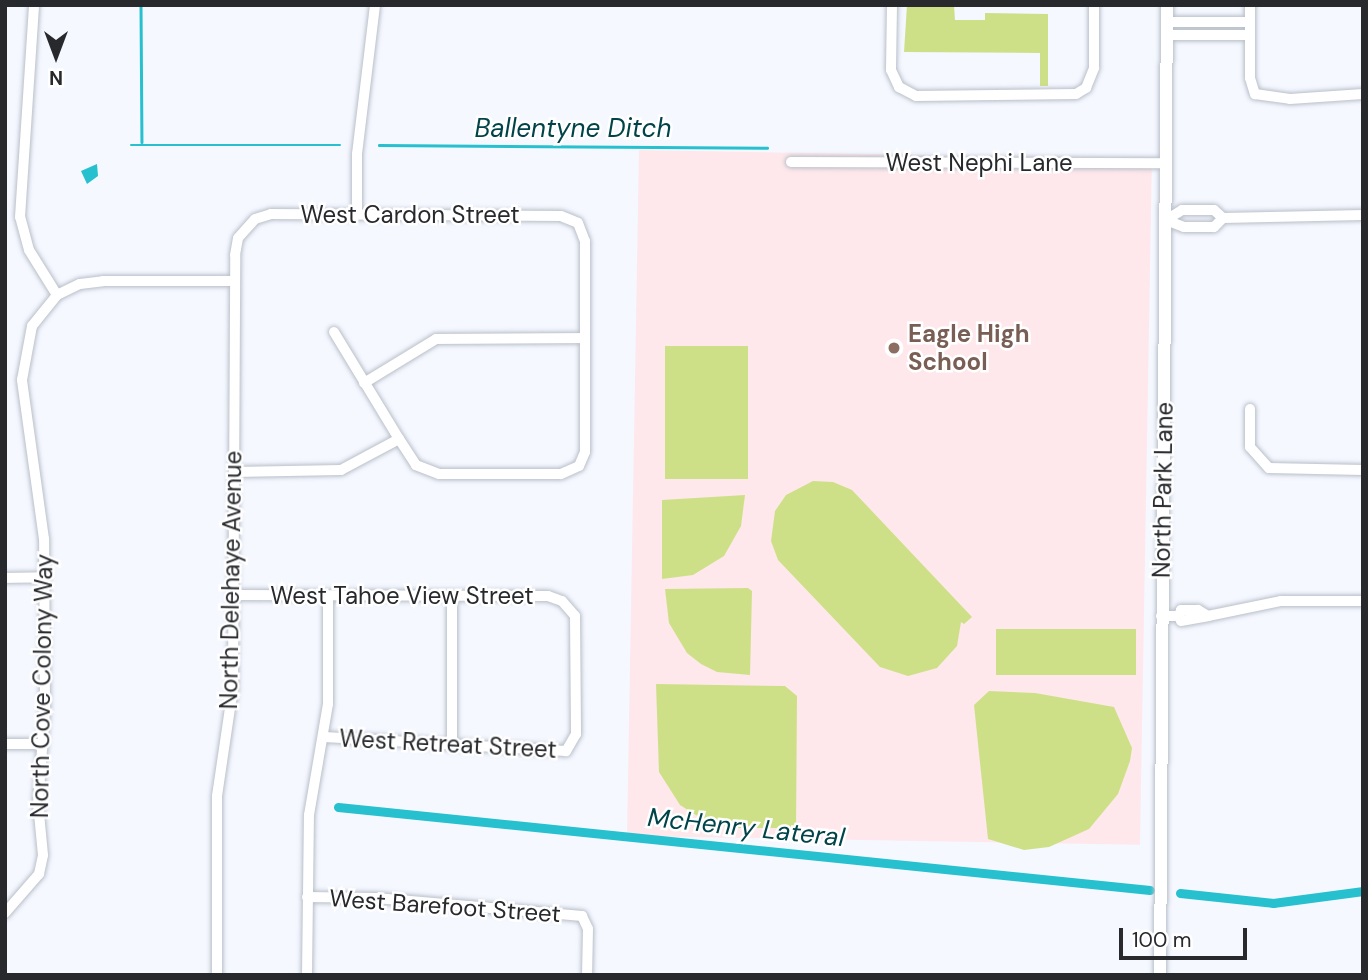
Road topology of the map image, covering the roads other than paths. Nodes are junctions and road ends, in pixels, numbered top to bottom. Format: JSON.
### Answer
{"nodes":[{"id":1,"x":34,"y":5,"type":"edge"},
{"id":2,"x":374,"y":5,"type":"edge"},
{"id":3,"x":892,"y":5,"type":"edge"},
{"id":4,"x":1094,"y":5,"type":"edge"},
{"id":5,"x":1167,"y":5,"type":"edge"},
{"id":6,"x":1250,"y":5,"type":"edge"},
{"id":7,"x":1250,"y":22,"type":"junction"},
{"id":8,"x":1167,"y":28,"type":"junction"},
{"id":9,"x":1250,"y":35,"type":"junction"},
{"id":10,"x":1363,"y":94,"type":"edge"},
{"id":11,"x":791,"y":162,"type":"dead end"},
{"id":12,"x":1166,"y":163,"type":"junction"},
{"id":13,"x":358,"y":214,"type":"junction"},
{"id":14,"x":1363,"y":215,"type":"edge"},
{"id":15,"x":1223,"y":218,"type":"junction"},
{"id":16,"x":1166,"y":220,"type":"junction"},
{"id":17,"x":244,"y":228,"type":"joint"},
{"id":18,"x":235,"y":281,"type":"junction"},
{"id":19,"x":57,"y":295,"type":"junction"},
{"id":20,"x":334,"y":332,"type":"dead end"},
{"id":21,"x":585,"y":338,"type":"junction"},
{"id":22,"x":364,"y":383,"type":"junction"},
{"id":23,"x":1250,"y":409,"type":"dead end"},
{"id":24,"x":398,"y":439,"type":"junction"},
{"id":25,"x":1363,"y":470,"type":"edge"},
{"id":26,"x":234,"y":472,"type":"junction"},
{"id":27,"x":44,"y":577,"type":"junction"},
{"id":28,"x":5,"y":578,"type":"edge"},
{"id":29,"x":234,"y":595,"type":"junction"},
{"id":30,"x":328,"y":596,"type":"junction"},
{"id":31,"x":452,"y":596,"type":"junction"},
{"id":32,"x":1363,"y":601,"type":"edge"},
{"id":33,"x":1161,"y":616,"type":"junction"},
{"id":34,"x":324,"y":737,"type":"junction"},
{"id":35,"x":5,"y":744,"type":"edge"},
{"id":36,"x":42,"y":744,"type":"junction"},
{"id":37,"x":452,"y":746,"type":"junction"},
{"id":38,"x":571,"y":747,"type":"joint"},
{"id":39,"x":307,"y":897,"type":"junction"},
{"id":40,"x":5,"y":913,"type":"edge"},
{"id":41,"x":217,"y":975,"type":"edge"},
{"id":42,"x":307,"y":975,"type":"edge"},
{"id":43,"x":587,"y":975,"type":"edge"},
{"id":44,"x":1160,"y":975,"type":"edge"}],
"edges":[{"from":1,"to":19,"type":"street"},
{"from":2,"to":13,"type":"street"},
{"from":3,"to":4,"type":"street"},
{"from":5,"to":8,"type":"street","name":"North Park Lane"},
{"from":6,"to":7,"type":"street"},
{"from":7,"to":8,"type":"street"},
{"from":7,"to":9,"type":"street"},
{"from":8,"to":9,"type":"street"},
{"from":8,"to":12,"type":"street","name":"North Park Lane"},
{"from":9,"to":10,"type":"street"},
{"from":11,"to":12,"type":"street","name":"West Nephi Lane"},
{"from":12,"to":16,"type":"street","name":"North Park Lane"},
{"from":13,"to":17,"type":"street","name":"West Cardon Street"},
{"from":13,"to":21,"type":"street","name":"West Cardon Street"},
{"from":14,"to":15,"type":"street"},
{"from":15,"to":16,"type":"street"},
{"from":15,"to":16,"type":"street"},
{"from":16,"to":33,"type":"street","name":"North Park Lane"},
{"from":17,"to":18,"type":"street","name":"North Delehaye Avenue"},
{"from":18,"to":19,"type":"street"},
{"from":18,"to":26,"type":"street","name":"North Delehaye Avenue"},
{"from":19,"to":27,"type":"street","name":"North Cove Colony Way"},
{"from":20,"to":22,"type":"street"},
{"from":21,"to":22,"type":"street"},
{"from":21,"to":24,"type":"street"},
{"from":22,"to":24,"type":"street"},
{"from":23,"to":25,"type":"street"},
{"from":24,"to":26,"type":"street"},
{"from":26,"to":29,"type":"street","name":"North Delehaye Avenue"},
{"from":27,"to":28,"type":"street"},
{"from":27,"to":36,"type":"street","name":"North Cove Colony Way"},
{"from":29,"to":30,"type":"street","name":"West Tahoe View Street"},
{"from":29,"to":41,"type":"street","name":"North Delehaye Avenue"},
{"from":30,"to":31,"type":"street","name":"West Tahoe View Street"},
{"from":30,"to":34,"type":"street"},
{"from":31,"to":37,"type":"street"},
{"from":31,"to":38,"type":"street","name":"West Tahoe View Street"},
{"from":32,"to":33,"type":"street"},
{"from":33,"to":44,"type":"street","name":"North Park Lane"},
{"from":34,"to":37,"type":"street","name":"West Retreat Street"},
{"from":34,"to":39,"type":"street"},
{"from":35,"to":36,"type":"street"},
{"from":36,"to":40,"type":"street","name":"North Cove Colony Way"},
{"from":37,"to":38,"type":"street","name":"West Retreat Street"},
{"from":39,"to":42,"type":"street"},
{"from":39,"to":43,"type":"street","name":"West Barefoot Street"}]}
